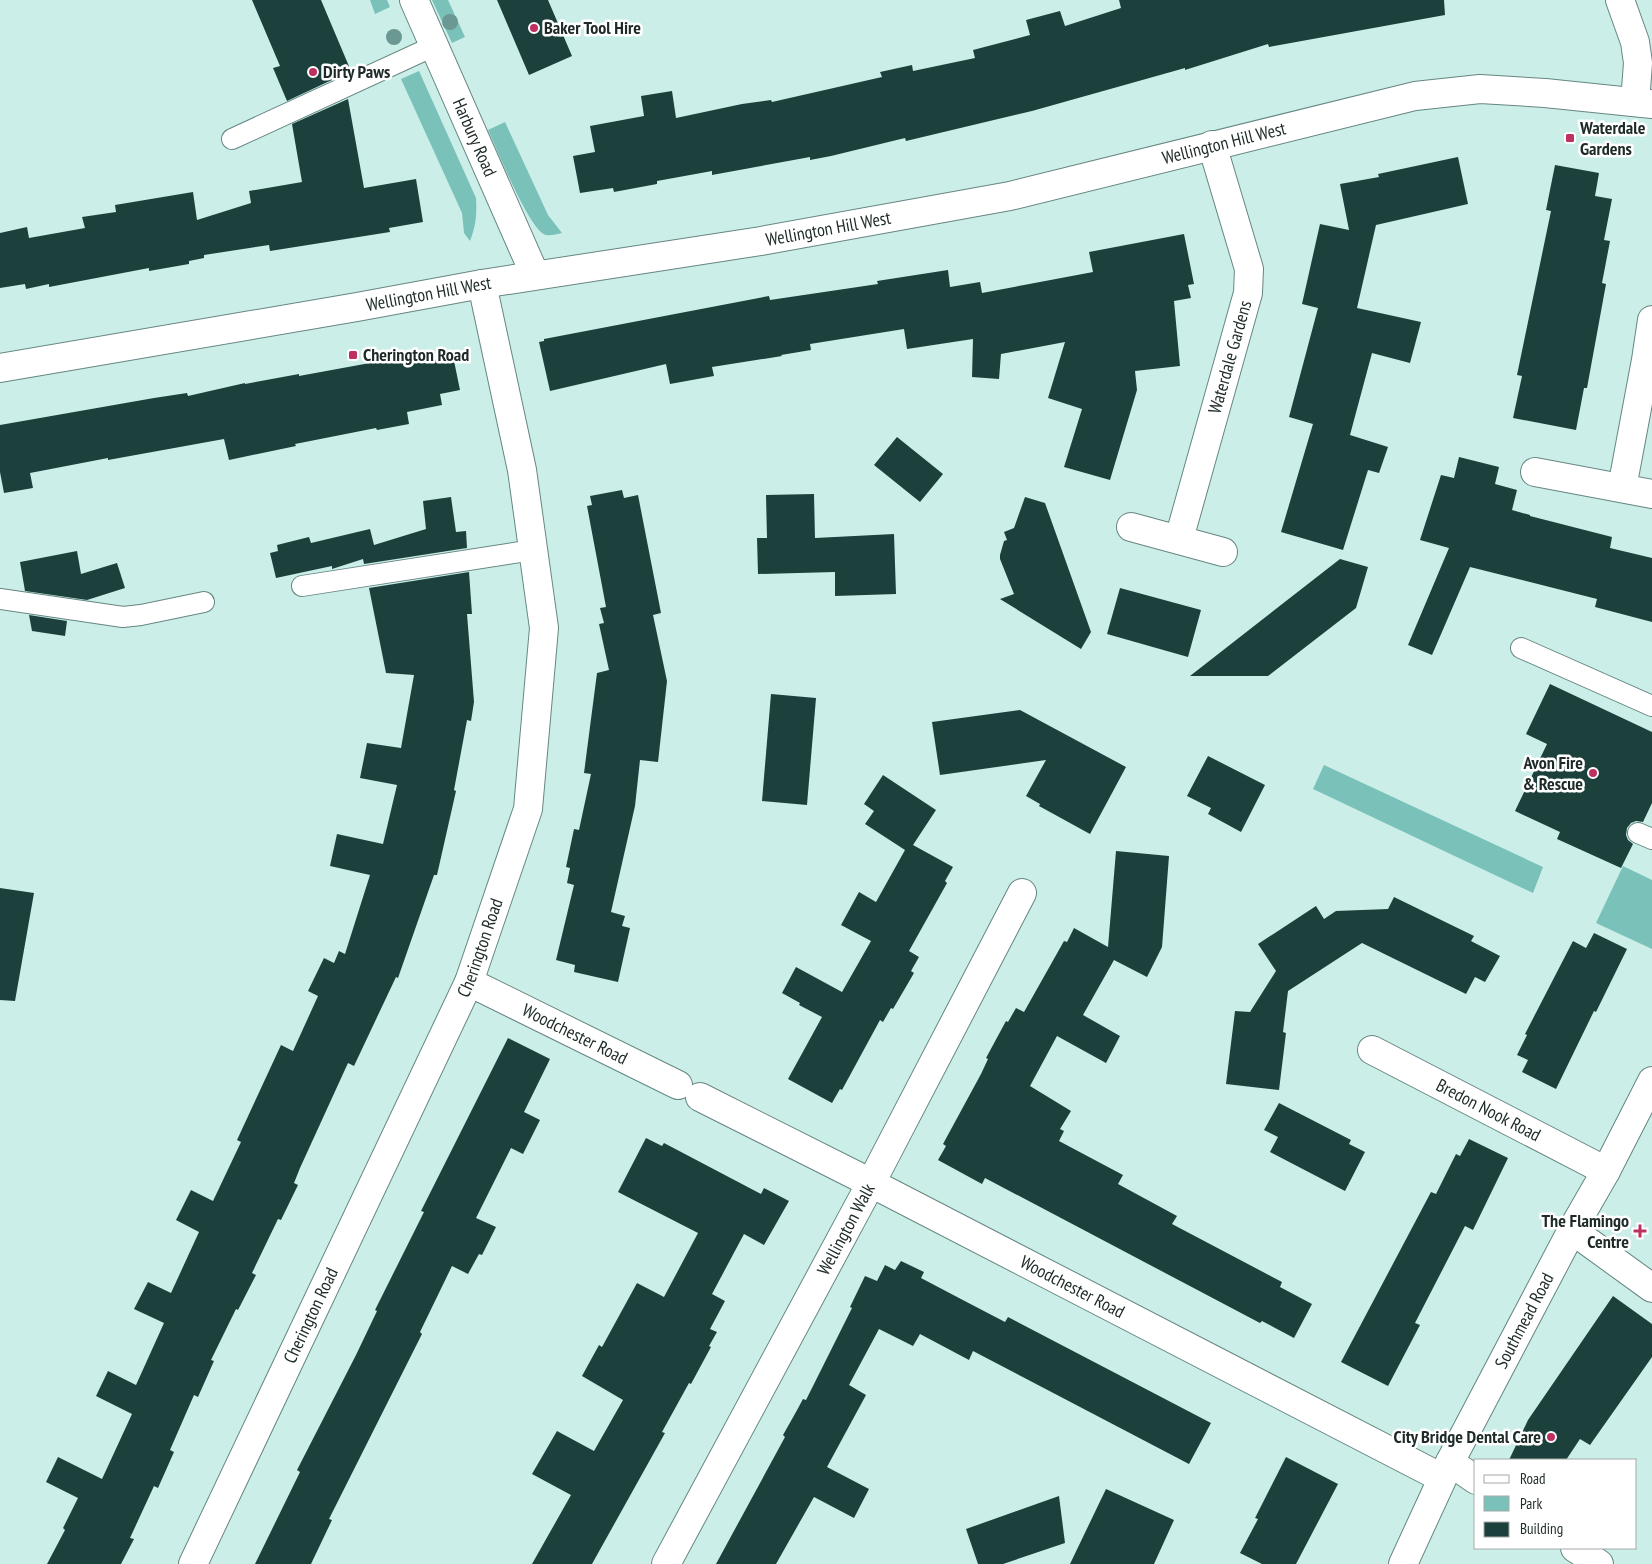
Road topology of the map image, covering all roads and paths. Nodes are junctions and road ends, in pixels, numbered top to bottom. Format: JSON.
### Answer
{"nodes":[{"id":1,"x":414,"y":0,"type":"edge"},
{"id":2,"x":1620,"y":0,"type":"edge"},
{"id":3,"x":434,"y":46,"type":"junction"},
{"id":4,"x":1643,"y":103,"type":"edge"},
{"id":5,"x":232,"y":139,"type":"dead end"},
{"id":6,"x":1212,"y":146,"type":"junction"},
{"id":7,"x":535,"y":275,"type":"junction"},
{"id":8,"x":482,"y":284,"type":"junction"},
{"id":9,"x":1652,"y":320,"type":"edge"},
{"id":10,"x":0,"y":368,"type":"edge"},
{"id":11,"x":1535,"y":472,"type":"dead end"},
{"id":12,"x":1622,"y":488,"type":"junction"},
{"id":13,"x":1652,"y":494,"type":"edge"},
{"id":14,"x":1131,"y":527,"type":"dead end"},
{"id":15,"x":1179,"y":539,"type":"junction"},
{"id":16,"x":533,"y":550,"type":"junction"},
{"id":17,"x":1223,"y":552,"type":"dead end"},
{"id":18,"x":302,"y":586,"type":"dead end"},
{"id":19,"x":0,"y":599,"type":"edge"},
{"id":20,"x":204,"y":602,"type":"dead end"},
{"id":21,"x":1521,"y":648,"type":"dead end"},
{"id":22,"x":1652,"y":706,"type":"edge"},
{"id":23,"x":1022,"y":893,"type":"dead end"},
{"id":24,"x":470,"y":982,"type":"junction"},
{"id":25,"x":1372,"y":1050,"type":"dead end"},
{"id":26,"x":1652,"y":1081,"type":"edge"},
{"id":27,"x":1606,"y":1171,"type":"junction"},
{"id":28,"x":872,"y":1183,"type":"junction"},
{"id":29,"x":1572,"y":1230,"type":"junction"},
{"id":30,"x":1652,"y":1288,"type":"edge"},
{"id":31,"x":1446,"y":1470,"type":"junction"},
{"id":32,"x":1474,"y":1479,"type":"edge"},
{"id":33,"x":1576,"y":1549,"type":"edge"},
{"id":34,"x":194,"y":1564,"type":"edge"},
{"id":35,"x":666,"y":1564,"type":"edge"},
{"id":36,"x":1403,"y":1564,"type":"edge"},
{"id":37,"x":1599,"y":1564,"type":"edge"}],
"edges":[{"from":1,"to":3,"type":"street","name":"Harbury Road"},
{"from":2,"to":4,"type":"street"},
{"from":3,"to":5,"type":"lane"},
{"from":3,"to":7,"type":"street","name":"Harbury Road"},
{"from":4,"to":6,"type":"street","name":"Wellington Hill West"},
{"from":6,"to":7,"type":"street","name":"Wellington Hill West"},
{"from":6,"to":15,"type":"street","name":"Waterdale Gardens"},
{"from":7,"to":8,"type":"street","name":"Wellington Hill West"},
{"from":8,"to":10,"type":"street","name":"Wellington Hill West"},
{"from":8,"to":16,"type":"street","name":"Cherington Road"},
{"from":9,"to":12,"type":"street"},
{"from":11,"to":12,"type":"street"},
{"from":12,"to":13,"type":"street"},
{"from":14,"to":15,"type":"street"},
{"from":15,"to":17,"type":"street"},
{"from":16,"to":18,"type":"lane"},
{"from":16,"to":24,"type":"street","name":"Cherington Road"},
{"from":19,"to":20,"type":"lane"},
{"from":21,"to":22,"type":"lane"},
{"from":23,"to":28,"type":"street","name":"Wellington Walk"},
{"from":24,"to":28,"type":"street","name":"Woodchester Road"},
{"from":24,"to":34,"type":"street","name":"Cherington Road"},
{"from":25,"to":27,"type":"street","name":"Bredon Nook Road"},
{"from":26,"to":27,"type":"street","name":"Southmead Road"},
{"from":27,"to":29,"type":"street","name":"Southmead Road"},
{"from":28,"to":31,"type":"street","name":"Woodchester Road"},
{"from":28,"to":35,"type":"street","name":"Wellington Walk"},
{"from":29,"to":30,"type":"street"},
{"from":29,"to":31,"type":"street","name":"Southmead Road"},
{"from":31,"to":32,"type":"street","name":"Woodchester Road"},
{"from":31,"to":36,"type":"street","name":"Southmead Road"},
{"from":33,"to":37,"type":"street"}]}
